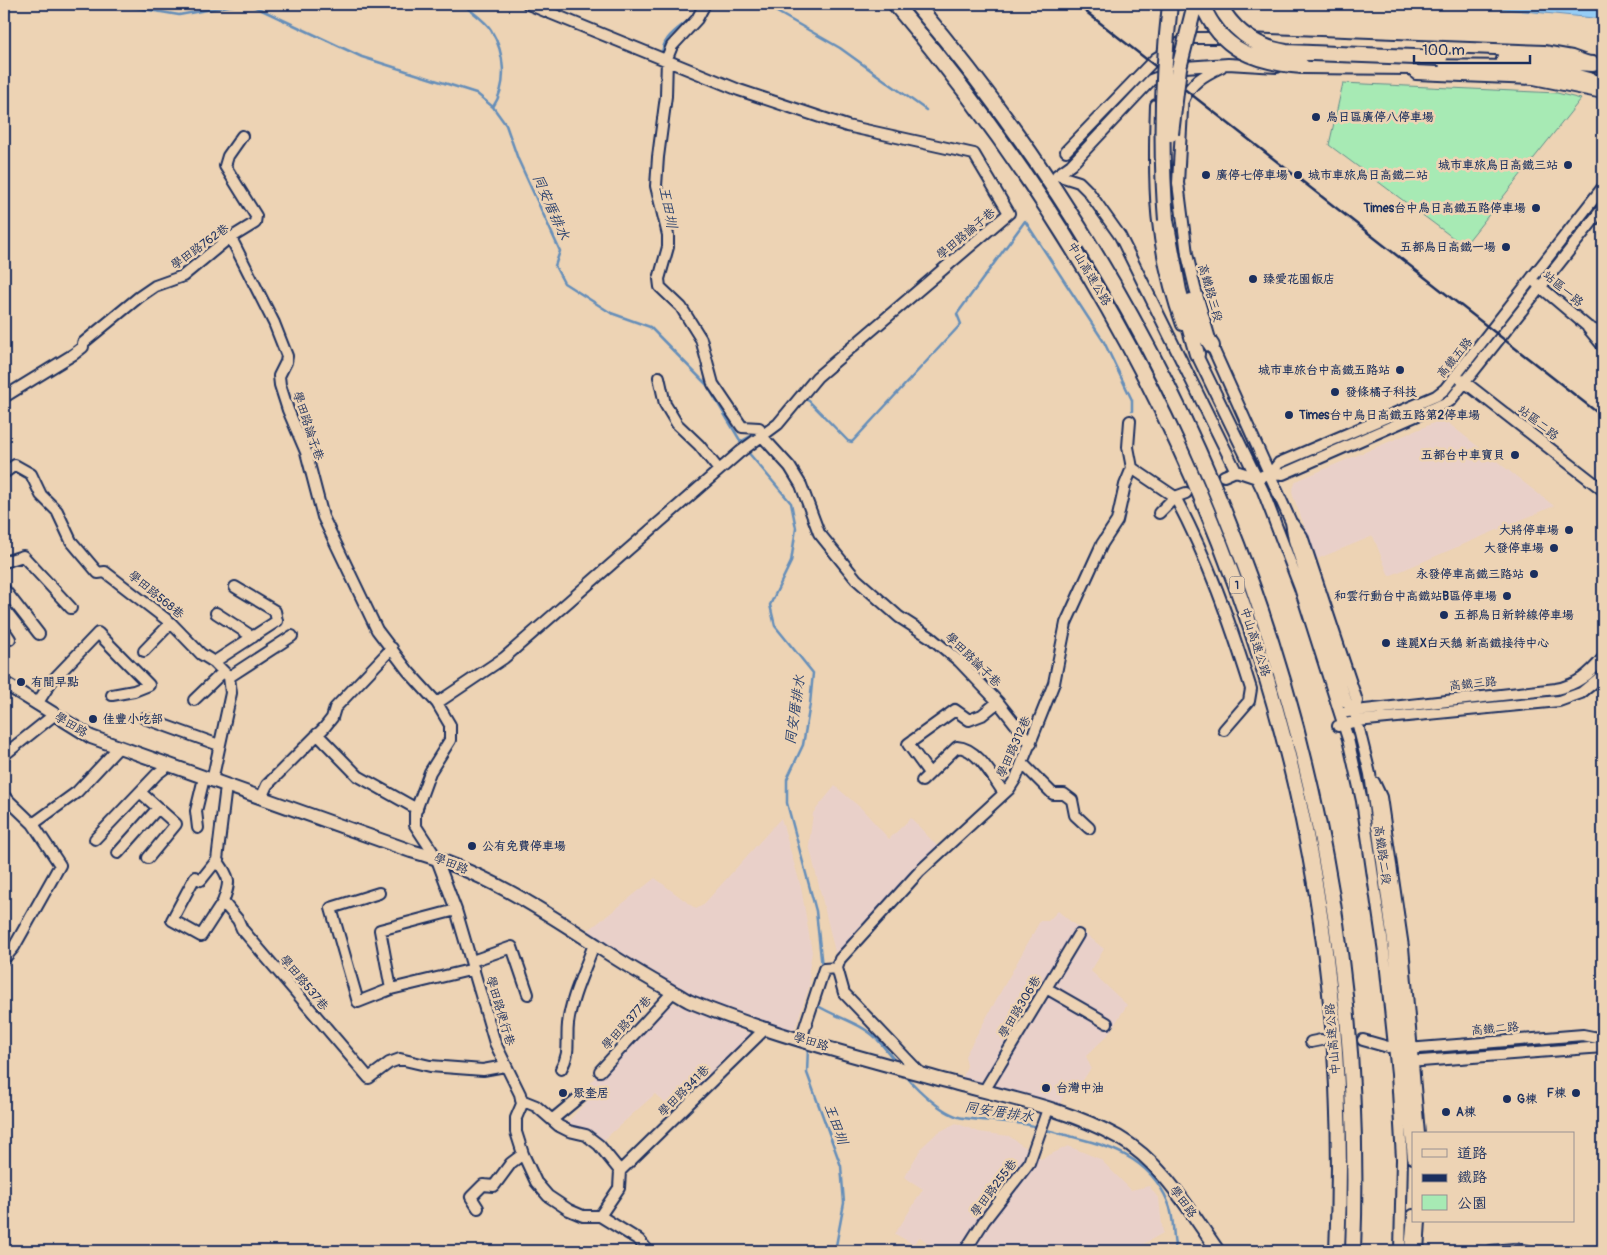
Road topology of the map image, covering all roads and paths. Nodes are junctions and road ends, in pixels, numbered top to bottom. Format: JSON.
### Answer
{"nodes":[{"id":1,"x":528,"y":4,"type":"edge"},
{"id":2,"x":705,"y":4,"type":"edge"},
{"id":3,"x":895,"y":4,"type":"edge"},
{"id":4,"x":916,"y":4,"type":"edge"},
{"id":5,"x":1170,"y":4,"type":"edge"},
{"id":6,"x":1195,"y":4,"type":"edge"},
{"id":7,"x":1202,"y":4,"type":"edge"},
{"id":8,"x":1220,"y":4,"type":"edge"},
{"id":9,"x":1170,"y":49,"type":"junction"},
{"id":10,"x":1160,"y":55,"type":"junction"},
{"id":11,"x":667,"y":58,"type":"junction"},
{"id":12,"x":1440,"y":63,"type":"junction"},
{"id":13,"x":1228,"y":64,"type":"junction"},
{"id":14,"x":1598,"y":66,"type":"edge"},
{"id":15,"x":1185,"y":67,"type":"junction"},
{"id":16,"x":1157,"y":77,"type":"junction"},
{"id":17,"x":1603,"y":84,"type":"edge"},
{"id":18,"x":1603,"y":93,"type":"edge"},
{"id":19,"x":1181,"y":107,"type":"junction"},
{"id":20,"x":242,"y":136,"type":"dead end"},
{"id":21,"x":1066,"y":151,"type":"dead end"},
{"id":22,"x":1603,"y":187,"type":"edge"},
{"id":23,"x":1603,"y":208,"type":"edge"},
{"id":24,"x":1170,"y":219,"type":"junction"},
{"id":25,"x":231,"y":238,"type":"junction"},
{"id":26,"x":1532,"y":279,"type":"junction"},
{"id":27,"x":1542,"y":288,"type":"junction"},
{"id":28,"x":1588,"y":327,"type":"junction"},
{"id":29,"x":1603,"y":334,"type":"edge"},
{"id":30,"x":1212,"y":346,"type":"junction"},
{"id":31,"x":1603,"y":346,"type":"edge"},
{"id":32,"x":1197,"y":354,"type":"junction"},
{"id":33,"x":1457,"y":376,"type":"junction"},
{"id":34,"x":659,"y":377,"type":"dead end"},
{"id":35,"x":1466,"y":384,"type":"junction"},
{"id":36,"x":4,"y":397,"type":"edge"},
{"id":37,"x":1130,"y":421,"type":"dead end"},
{"id":38,"x":761,"y":435,"type":"junction"},
{"id":39,"x":1132,"y":468,"type":"junction"},
{"id":40,"x":719,"y":470,"type":"junction"},
{"id":41,"x":1236,"y":471,"type":"junction"},
{"id":42,"x":4,"y":473,"type":"edge"},
{"id":43,"x":1271,"y":473,"type":"junction"},
{"id":44,"x":1224,"y":476,"type":"dead end"},
{"id":45,"x":1257,"y":478,"type":"junction"},
{"id":46,"x":1603,"y":490,"type":"edge"},
{"id":47,"x":1186,"y":493,"type":"dead end"},
{"id":48,"x":1175,"y":497,"type":"junction"},
{"id":49,"x":1158,"y":513,"type":"dead end"},
{"id":50,"x":4,"y":562,"type":"edge"},
{"id":51,"x":235,"y":587,"type":"dead end"},
{"id":52,"x":4,"y":589,"type":"edge"},
{"id":53,"x":71,"y":608,"type":"dead end"},
{"id":54,"x":216,"y":613,"type":"dead end"},
{"id":55,"x":171,"y":623,"type":"junction"},
{"id":56,"x":38,"y":634,"type":"dead end"},
{"id":57,"x":292,"y":636,"type":"dead end"},
{"id":58,"x":253,"y":637,"type":"junction"},
{"id":59,"x":392,"y":648,"type":"junction"},
{"id":60,"x":144,"y":651,"type":"dead end"},
{"id":61,"x":1603,"y":658,"type":"edge"},
{"id":62,"x":214,"y":662,"type":"junction"},
{"id":63,"x":226,"y":674,"type":"junction"},
{"id":64,"x":1603,"y":675,"type":"edge"},
{"id":65,"x":4,"y":683,"type":"edge"},
{"id":66,"x":112,"y":695,"type":"dead end"},
{"id":67,"x":194,"y":700,"type":"dead end"},
{"id":68,"x":998,"y":702,"type":"junction"},
{"id":69,"x":438,"y":703,"type":"junction"},
{"id":70,"x":37,"y":704,"type":"junction"},
{"id":71,"x":1354,"y":710,"type":"junction"},
{"id":72,"x":1338,"y":714,"type":"junction"},
{"id":73,"x":54,"y":715,"type":"junction"},
{"id":74,"x":144,"y":718,"type":"dead end"},
{"id":75,"x":1357,"y":721,"type":"junction"},
{"id":76,"x":1341,"y":726,"type":"junction"},
{"id":77,"x":1224,"y":730,"type":"dead end"},
{"id":78,"x":317,"y":734,"type":"junction"},
{"id":79,"x":1031,"y":744,"type":"junction"},
{"id":80,"x":220,"y":745,"type":"junction"},
{"id":81,"x":118,"y":748,"type":"junction"},
{"id":82,"x":4,"y":755,"type":"edge"},
{"id":83,"x":1023,"y":764,"type":"junction"},
{"id":84,"x":169,"y":765,"type":"junction"},
{"id":85,"x":208,"y":779,"type":"junction"},
{"id":86,"x":226,"y":786,"type":"junction"},
{"id":87,"x":140,"y":792,"type":"junction"},
{"id":88,"x":1004,"y":793,"type":"junction"},
{"id":89,"x":4,"y":796,"type":"edge"},
{"id":90,"x":260,"y":798,"type":"junction"},
{"id":91,"x":158,"y":808,"type":"junction"},
{"id":92,"x":417,"y":809,"type":"junction"},
{"id":93,"x":33,"y":824,"type":"junction"},
{"id":94,"x":198,"y":828,"type":"dead end"},
{"id":95,"x":1089,"y":828,"type":"dead end"},
{"id":96,"x":95,"y":839,"type":"dead end"},
{"id":97,"x":118,"y":853,"type":"dead end"},
{"id":98,"x":436,"y":857,"type":"junction"},
{"id":99,"x":148,"y":858,"type":"dead end"},
{"id":100,"x":217,"y":860,"type":"junction"},
{"id":101,"x":379,"y":892,"type":"dead end"},
{"id":102,"x":223,"y":902,"type":"junction"},
{"id":103,"x":456,"y":910,"type":"junction"},
{"id":104,"x":1078,"y":935,"type":"dead end"},
{"id":105,"x":594,"y":944,"type":"junction"},
{"id":106,"x":4,"y":959,"type":"edge"},
{"id":107,"x":473,"y":965,"type":"junction"},
{"id":108,"x":837,"y":968,"type":"junction"},
{"id":109,"x":1046,"y":988,"type":"junction"},
{"id":110,"x":391,"y":989,"type":"junction"},
{"id":111,"x":673,"y":992,"type":"junction"},
{"id":112,"x":528,"y":994,"type":"dead end"},
{"id":113,"x":1107,"y":1023,"type":"dead end"},
{"id":114,"x":766,"y":1028,"type":"junction"},
{"id":115,"x":801,"y":1039,"type":"junction"},
{"id":116,"x":1603,"y":1039,"type":"edge"},
{"id":117,"x":1363,"y":1040,"type":"dead end"},
{"id":118,"x":1603,"y":1047,"type":"edge"},
{"id":119,"x":1398,"y":1049,"type":"junction"},
{"id":120,"x":1402,"y":1063,"type":"junction"},
{"id":121,"x":505,"y":1066,"type":"junction"},
{"id":122,"x":561,"y":1069,"type":"dead end"},
{"id":123,"x":600,"y":1072,"type":"dead end"},
{"id":124,"x":921,"y":1074,"type":"junction"},
{"id":125,"x":984,"y":1091,"type":"junction"},
{"id":126,"x":582,"y":1095,"type":"dead end"},
{"id":127,"x":521,"y":1100,"type":"junction"},
{"id":128,"x":1046,"y":1113,"type":"junction"},
{"id":129,"x":553,"y":1119,"type":"junction"},
{"id":130,"x":1419,"y":1132,"type":"edge"},
{"id":131,"x":1412,"y":1149,"type":"edge"},
{"id":132,"x":523,"y":1154,"type":"junction"},
{"id":133,"x":620,"y":1171,"type":"junction"},
{"id":134,"x":478,"y":1208,"type":"dead end"},
{"id":135,"x":600,"y":1216,"type":"junction"},
{"id":136,"x":1412,"y":1222,"type":"edge"},
{"id":137,"x":1420,"y":1222,"type":"edge"},
{"id":138,"x":648,"y":1251,"type":"edge"},
{"id":139,"x":965,"y":1251,"type":"edge"},
{"id":140,"x":1218,"y":1251,"type":"edge"},
{"id":141,"x":1337,"y":1251,"type":"edge"},
{"id":142,"x":1353,"y":1251,"type":"edge"},
{"id":143,"x":1400,"y":1251,"type":"edge"},
{"id":144,"x":1410,"y":1251,"type":"edge"},
{"id":145,"x":1418,"y":1251,"type":"edge"},
{"id":146,"x":1491,"y":1251,"type":"edge"},
{"id":147,"x":1528,"y":1251,"type":"edge"}],
"edges":[{"from":1,"to":11,"type":"street","name":"學田路論子巷"},
{"from":2,"to":11,"type":"street"},
{"from":3,"to":141,"type":"highway","name":"中山高速公路","number":"1"},
{"from":4,"to":142,"type":"highway","name":"中山高速公路","number":"1"},
{"from":5,"to":24,"type":"highway","bridge":true},
{"from":6,"to":24,"type":"highway","bridge":true},
{"from":7,"to":12,"type":"highway","bridge":true},
{"from":8,"to":12,"type":"highway","bridge":true},
{"from":9,"to":10,"type":"street"},
{"from":9,"to":14,"type":"street"},
{"from":9,"to":15,"type":"street"},
{"from":10,"to":16,"type":"street"},
{"from":10,"to":21,"type":"street"},
{"from":11,"to":38,"type":"street","name":"學田路論子巷"},
{"from":11,"to":38,"type":"street","name":"學田路論子巷"},
{"from":12,"to":14,"type":"highway"},
{"from":12,"to":17,"type":"highway"},
{"from":13,"to":15,"type":"street"},
{"from":13,"to":18,"type":"street"},
{"from":13,"to":19,"type":"street","name":"高鐵路三段"},
{"from":15,"to":16,"type":"street"},
{"from":15,"to":19,"type":"street","name":"高鐵路三段"},
{"from":16,"to":32,"type":"street"},
{"from":16,"to":41,"type":"street"},
{"from":19,"to":30,"type":"street","name":"高鐵路三段"},
{"from":20,"to":25,"type":"street","name":"學田路762巷"},
{"from":22,"to":26,"type":"street","name":"高鐵五路"},
{"from":23,"to":27,"type":"street","name":"高鐵五路"},
{"from":24,"to":30,"type":"highway"},
{"from":24,"to":32,"type":"highway"},
{"from":25,"to":36,"type":"street","name":"學田路762巷"},
{"from":25,"to":59,"type":"street","name":"學田路論子巷"},
{"from":26,"to":27,"type":"street","name":"站區一路"},
{"from":26,"to":33,"type":"street","name":"高鐵五路"},
{"from":27,"to":28,"type":"street","name":"站區一路"},
{"from":27,"to":35,"type":"street","name":"高鐵五路"},
{"from":28,"to":29,"type":"street","name":"站區一路"},
{"from":28,"to":31,"type":"street"},
{"from":30,"to":43,"type":"street","name":"高鐵路三段"},
{"from":32,"to":45,"type":"street"},
{"from":33,"to":35,"type":"street","name":"站區二路"},
{"from":33,"to":43,"type":"street","name":"高鐵五路"},
{"from":34,"to":40,"type":"street"},
{"from":35,"to":43,"type":"street","name":"高鐵五路"},
{"from":35,"to":46,"type":"street","name":"站區二路"},
{"from":37,"to":39,"type":"street"},
{"from":38,"to":40,"type":"street","name":"學田路論子巷"},
{"from":38,"to":68,"type":"street","name":"學田路論子巷"},
{"from":39,"to":48,"type":"street"},
{"from":39,"to":79,"type":"street","name":"學田路312巷"},
{"from":40,"to":69,"type":"street","name":"學田路論子巷"},
{"from":41,"to":44,"type":"street"},
{"from":41,"to":45,"type":"street"},
{"from":42,"to":55,"type":"street","name":"學田路568巷"},
{"from":43,"to":45,"type":"street","name":"高鐵五路"},
{"from":43,"to":71,"type":"street","name":"高鐵路二段"},
{"from":45,"to":72,"type":"street","name":"高鐵路二段"},
{"from":47,"to":48,"type":"street"},
{"from":48,"to":49,"type":"street"},
{"from":48,"to":77,"type":"street"},
{"from":50,"to":53,"type":"street"},
{"from":51,"to":58,"type":"street"},
{"from":52,"to":56,"type":"street"},
{"from":54,"to":58,"type":"street"},
{"from":55,"to":60,"type":"street"},
{"from":55,"to":62,"type":"street","name":"學田路568巷"},
{"from":57,"to":63,"type":"street"},
{"from":58,"to":62,"type":"street"},
{"from":59,"to":69,"type":"street","name":"學田路論子巷"},
{"from":59,"to":78,"type":"street"},
{"from":61,"to":71,"type":"street","name":"高鐵三路"},
{"from":62,"to":63,"type":"street","name":"學田路568巷"},
{"from":63,"to":67,"type":"street"},
{"from":63,"to":80,"type":"street"},
{"from":64,"to":75,"type":"street","name":"高鐵三路"},
{"from":65,"to":70,"type":"main road","name":"學田路"},
{"from":66,"to":70,"type":"street"},
{"from":68,"to":79,"type":"street","name":"學田路論子巷"},
{"from":68,"to":88,"type":"street"},
{"from":69,"to":92,"type":"street","name":"學田路論子巷"},
{"from":70,"to":73,"type":"main road","name":"學田路"},
{"from":71,"to":72,"type":"street","name":"高鐵三路"},
{"from":71,"to":75,"type":"street","name":"高鐵路二段"},
{"from":72,"to":76,"type":"street","name":"高鐵路二段"},
{"from":73,"to":81,"type":"main road","name":"學田路"},
{"from":73,"to":82,"type":"street"},
{"from":74,"to":80,"type":"street"},
{"from":75,"to":76,"type":"street","name":"高鐵三路"},
{"from":75,"to":119,"type":"street","name":"高鐵路二段"},
{"from":76,"to":119,"type":"street","name":"高鐵路二段"},
{"from":78,"to":90,"type":"street"},
{"from":78,"to":92,"type":"street"},
{"from":79,"to":83,"type":"street","name":"學田路312巷"},
{"from":80,"to":85,"type":"street"},
{"from":81,"to":84,"type":"main road","name":"學田路"},
{"from":81,"to":93,"type":"street"},
{"from":83,"to":88,"type":"street","name":"學田路312巷"},
{"from":83,"to":95,"type":"street"},
{"from":84,"to":85,"type":"main road","name":"學田路"},
{"from":84,"to":87,"type":"street"},
{"from":85,"to":86,"type":"main road","name":"學田路"},
{"from":85,"to":94,"type":"street"},
{"from":86,"to":90,"type":"main road","name":"學田路"},
{"from":86,"to":100,"type":"street"},
{"from":87,"to":91,"type":"street"},
{"from":87,"to":96,"type":"street"},
{"from":88,"to":108,"type":"street","name":"學田路312巷"},
{"from":89,"to":93,"type":"street"},
{"from":90,"to":98,"type":"main road","name":"學田路"},
{"from":91,"to":97,"type":"street"},
{"from":91,"to":99,"type":"street"},
{"from":92,"to":98,"type":"street","name":"學田路論子巷"},
{"from":93,"to":106,"type":"street"},
{"from":98,"to":103,"type":"street","name":"學田路便行巷"},
{"from":98,"to":105,"type":"main road","name":"學田路"},
{"from":100,"to":102,"type":"street"},
{"from":100,"to":102,"type":"street"},
{"from":101,"to":110,"type":"street"},
{"from":102,"to":121,"type":"street","name":"學田路537巷"},
{"from":103,"to":107,"type":"street","name":"學田路便行巷"},
{"from":103,"to":110,"type":"street"},
{"from":104,"to":109,"type":"street","name":"學田路306巷"},
{"from":105,"to":111,"type":"main road","name":"學田路"},
{"from":105,"to":122,"type":"street"},
{"from":107,"to":110,"type":"street"},
{"from":107,"to":112,"type":"street"},
{"from":107,"to":121,"type":"street","name":"學田路便行巷"},
{"from":108,"to":115,"type":"street"},
{"from":108,"to":124,"type":"street"},
{"from":109,"to":113,"type":"street"},
{"from":109,"to":125,"type":"street","name":"學田路306巷"},
{"from":111,"to":114,"type":"main road","name":"學田路"},
{"from":111,"to":123,"type":"street","name":"學田路377巷"},
{"from":114,"to":115,"type":"main road","name":"學田路"},
{"from":114,"to":133,"type":"street","name":"學田路341巷"},
{"from":115,"to":124,"type":"main road","name":"學田路"},
{"from":116,"to":119,"type":"street","name":"高鐵二路"},
{"from":117,"to":119,"type":"street"},
{"from":118,"to":120,"type":"street"},
{"from":119,"to":120,"type":"street","name":"高鐵路二段"},
{"from":119,"to":120,"type":"street","name":"高鐵路二段"},
{"from":120,"to":130,"type":"street","name":"高鐵路二段"},
{"from":120,"to":131,"type":"street","name":"高鐵路二段"},
{"from":120,"to":143,"type":"street","name":"高鐵路二段"},
{"from":121,"to":127,"type":"street","name":"學田路便行巷"},
{"from":124,"to":125,"type":"main road","name":"學田路"},
{"from":125,"to":128,"type":"main road","name":"學田路"},
{"from":126,"to":129,"type":"street"},
{"from":127,"to":129,"type":"street"},
{"from":127,"to":132,"type":"street"},
{"from":128,"to":139,"type":"street","name":"學田路255巷"},
{"from":128,"to":140,"type":"main road","name":"學田路"},
{"from":129,"to":133,"type":"street"},
{"from":132,"to":134,"type":"street"},
{"from":132,"to":135,"type":"street"},
{"from":133,"to":135,"type":"street"},
{"from":135,"to":138,"type":"street"},
{"from":136,"to":144,"type":"street"},
{"from":137,"to":145,"type":"street"},
{"from":146,"to":147,"type":"street"}]}
